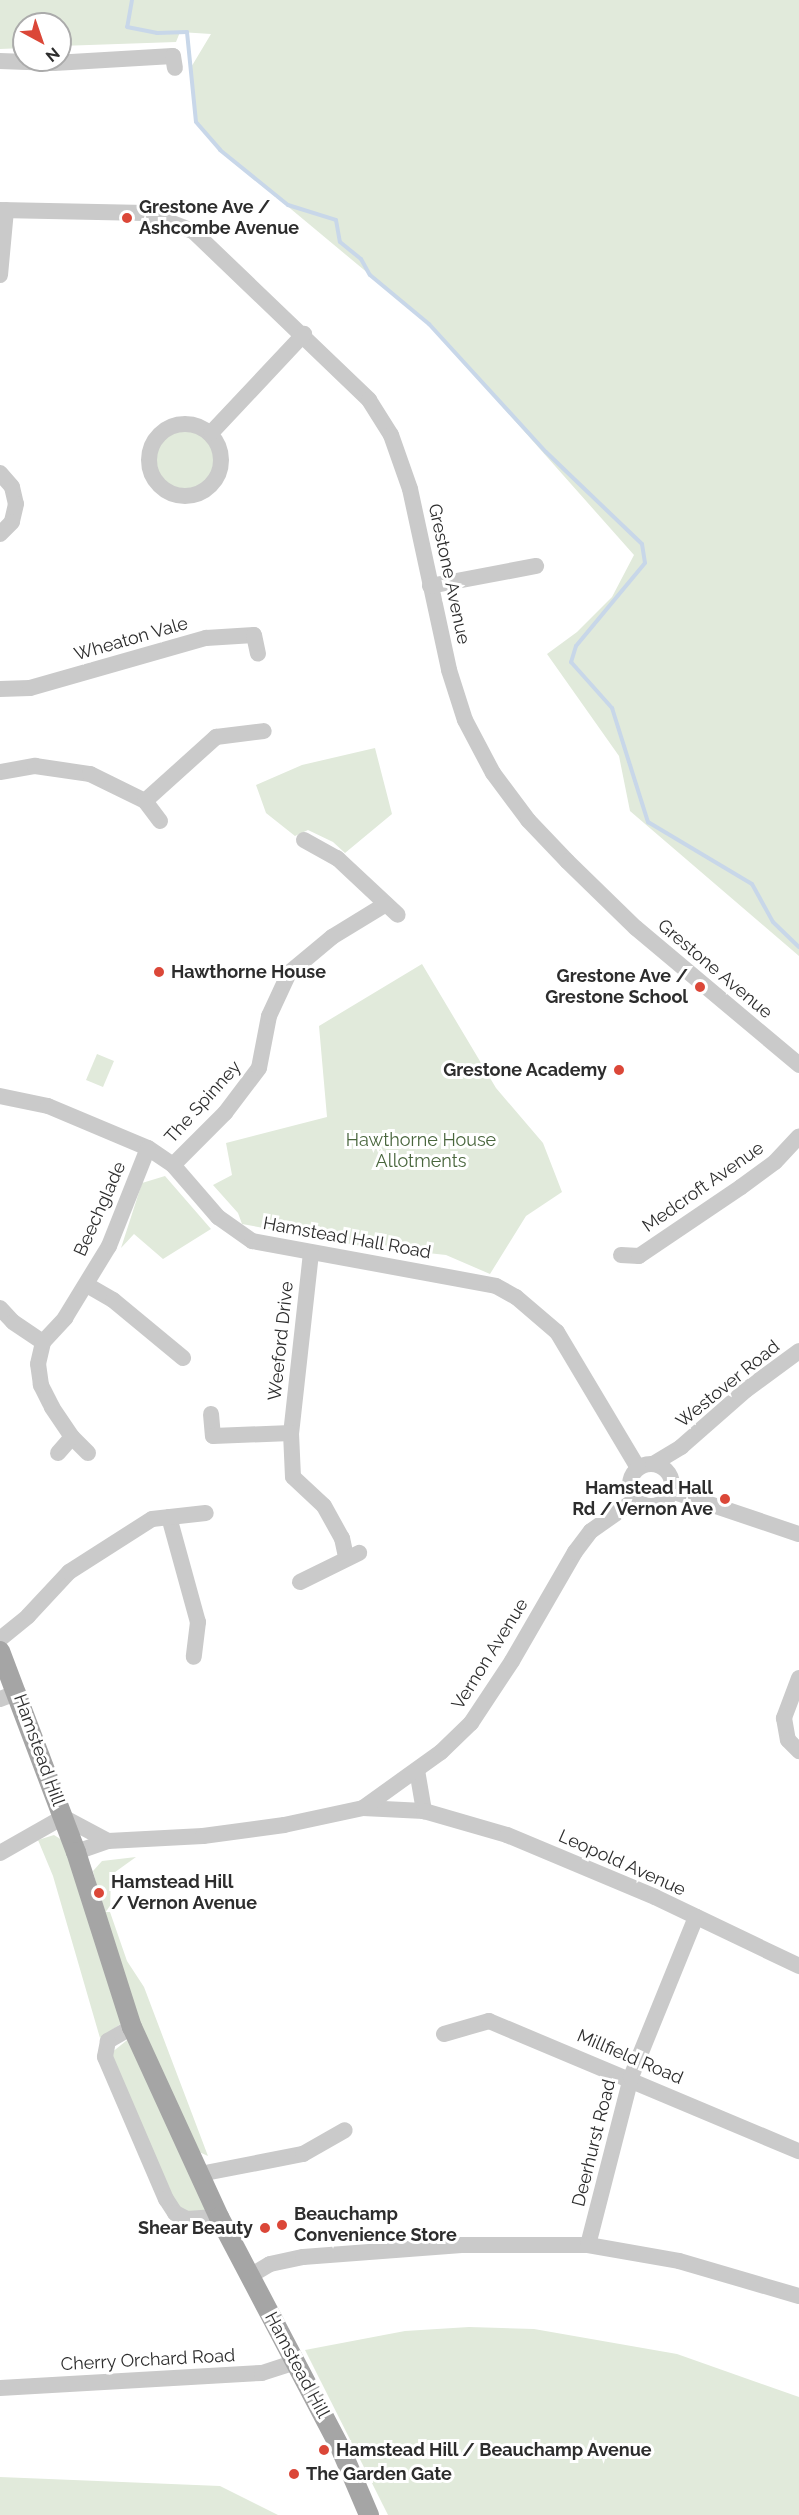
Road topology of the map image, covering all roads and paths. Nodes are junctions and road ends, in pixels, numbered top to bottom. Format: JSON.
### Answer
{"nodes":[{"id":1,"x":0,"y":61,"type":"edge"},
{"id":2,"x":175,"y":68,"type":"dead end"},
{"id":3,"x":3,"y":210,"type":"edge"},
{"id":4,"x":0,"y":275,"type":"edge"},
{"id":5,"x":304,"y":334,"type":"junction"},
{"id":6,"x":210,"y":433,"type":"junction"},
{"id":7,"x":0,"y":473,"type":"edge"},
{"id":8,"x":0,"y":534,"type":"edge"},
{"id":9,"x":536,"y":566,"type":"dead end"},
{"id":10,"x":430,"y":586,"type":"junction"},
{"id":11,"x":258,"y":654,"type":"dead end"},
{"id":12,"x":0,"y":689,"type":"edge"},
{"id":13,"x":264,"y":731,"type":"dead end"},
{"id":14,"x":0,"y":772,"type":"edge"},
{"id":15,"x":145,"y":801,"type":"junction"},
{"id":16,"x":160,"y":821,"type":"dead end"},
{"id":17,"x":304,"y":840,"type":"dead end"},
{"id":18,"x":799,"y":1065,"type":"edge"},
{"id":19,"x":0,"y":1096,"type":"edge"},
{"id":20,"x":799,"y":1136,"type":"edge"},
{"id":21,"x":148,"y":1148,"type":"junction"},
{"id":22,"x":173,"y":1165,"type":"junction"},
{"id":23,"x":311,"y":1253,"type":"junction"},
{"id":24,"x":621,"y":1255,"type":"dead end"},
{"id":25,"x":87,"y":1285,"type":"junction"},
{"id":26,"x":0,"y":1308,"type":"edge"},
{"id":27,"x":43,"y":1342,"type":"junction"},
{"id":28,"x":178,"y":1349,"type":"dead end"},
{"id":29,"x":799,"y":1351,"type":"edge"},
{"id":30,"x":210,"y":1414,"type":"dead end"},
{"id":31,"x":291,"y":1433,"type":"junction"},
{"id":32,"x":72,"y":1437,"type":"junction"},
{"id":33,"x":681,"y":1447,"type":"junction"},
{"id":34,"x":58,"y":1453,"type":"dead end"},
{"id":35,"x":88,"y":1453,"type":"dead end"},
{"id":36,"x":645,"y":1466,"type":"junction"},
{"id":37,"x":669,"y":1491,"type":"junction"},
{"id":38,"x":635,"y":1500,"type":"junction"},
{"id":39,"x":206,"y":1513,"type":"dead end"},
{"id":40,"x":170,"y":1517,"type":"junction"},
{"id":41,"x":799,"y":1534,"type":"edge"},
{"id":42,"x":300,"y":1582,"type":"dead end"},
{"id":43,"x":0,"y":1639,"type":"edge"},
{"id":44,"x":0,"y":1651,"type":"edge"},
{"id":45,"x":194,"y":1657,"type":"dead end"},
{"id":46,"x":799,"y":1678,"type":"edge"},
{"id":47,"x":9,"y":1695,"type":"edge"},
{"id":48,"x":799,"y":1751,"type":"edge"},
{"id":49,"x":417,"y":1770,"type":"junction"},
{"id":50,"x":363,"y":1808,"type":"junction"},
{"id":51,"x":424,"y":1811,"type":"junction"},
{"id":52,"x":63,"y":1817,"type":"junction"},
{"id":53,"x":108,"y":1841,"type":"junction"},
{"id":54,"x":76,"y":1852,"type":"junction"},
{"id":55,"x":1,"y":1853,"type":"edge"},
{"id":56,"x":696,"y":1917,"type":"junction"},
{"id":57,"x":799,"y":1966,"type":"edge"},
{"id":58,"x":132,"y":2027,"type":"junction"},
{"id":59,"x":444,"y":2034,"type":"dead end"},
{"id":60,"x":631,"y":2077,"type":"junction"},
{"id":61,"x":345,"y":2130,"type":"dead end"},
{"id":62,"x":799,"y":2151,"type":"edge"},
{"id":63,"x":200,"y":2174,"type":"junction"},
{"id":64,"x":219,"y":2217,"type":"junction"},
{"id":65,"x":588,"y":2245,"type":"junction"},
{"id":66,"x":250,"y":2276,"type":"junction"},
{"id":67,"x":799,"y":2296,"type":"edge"},
{"id":68,"x":296,"y":2362,"type":"junction"},
{"id":69,"x":0,"y":2387,"type":"edge"},
{"id":70,"x":369,"y":2515,"type":"edge"}],
"edges":[{"from":1,"to":2,"type":"street"},
{"from":3,"to":4,"type":"street"},
{"from":3,"to":5,"type":"street","name":"Grestone Avenue"},
{"from":5,"to":6,"type":"street"},
{"from":5,"to":10,"type":"street","name":"Grestone Avenue"},
{"from":6,"to":6,"type":"street"},
{"from":7,"to":8,"type":"street"},
{"from":9,"to":10,"type":"street"},
{"from":10,"to":18,"type":"street","name":"Grestone Avenue"},
{"from":11,"to":12,"type":"street","name":"Wheaton Vale"},
{"from":13,"to":15,"type":"street"},
{"from":14,"to":15,"type":"street"},
{"from":15,"to":16,"type":"street"},
{"from":17,"to":22,"type":"street","name":"The Spinney"},
{"from":19,"to":21,"type":"street","name":"Hamstead Hall Road"},
{"from":20,"to":24,"type":"street","name":"Medcroft Avenue"},
{"from":21,"to":22,"type":"street","name":"Hamstead Hall Road"},
{"from":21,"to":25,"type":"street","name":"Beechglade"},
{"from":22,"to":23,"type":"street","name":"Hamstead Hall Road"},
{"from":23,"to":31,"type":"street","name":"Weeford Drive"},
{"from":23,"to":36,"type":"street","name":"Hamstead Hall Road"},
{"from":25,"to":27,"type":"street","name":"Beechglade"},
{"from":25,"to":28,"type":"street","name":"Beechglade"},
{"from":26,"to":27,"type":"street"},
{"from":27,"to":32,"type":"street"},
{"from":29,"to":33,"type":"street","name":"Westover Road"},
{"from":30,"to":31,"type":"street"},
{"from":31,"to":42,"type":"street","name":"Weeford Drive"},
{"from":32,"to":34,"type":"street"},
{"from":32,"to":35,"type":"street"},
{"from":33,"to":36,"type":"street","name":"Westover Road"},
{"from":33,"to":37,"type":"street","name":"Westover Road"},
{"from":36,"to":37,"type":"street"},
{"from":36,"to":38,"type":"street"},
{"from":37,"to":38,"type":"street"},
{"from":37,"to":41,"type":"street"},
{"from":38,"to":49,"type":"street","name":"Vernon Avenue"},
{"from":39,"to":40,"type":"street"},
{"from":40,"to":43,"type":"street"},
{"from":40,"to":45,"type":"street"},
{"from":44,"to":47,"type":"main road","name":"Hamstead Hill"},
{"from":46,"to":48,"type":"street"},
{"from":47,"to":52,"type":"main road","name":"Hamstead Hill"},
{"from":49,"to":50,"type":"street","name":"Vernon Avenue"},
{"from":49,"to":51,"type":"street"},
{"from":50,"to":51,"type":"street","name":"Leopold Avenue"},
{"from":50,"to":53,"type":"street","name":"Vernon Avenue"},
{"from":51,"to":56,"type":"street","name":"Leopold Avenue"},
{"from":52,"to":53,"type":"street"},
{"from":52,"to":54,"type":"main road","name":"Hamstead Hill"},
{"from":52,"to":55,"type":"street","name":"Hamstead Hill"},
{"from":53,"to":54,"type":"street","name":"Vernon Avenue"},
{"from":54,"to":58,"type":"main road","name":"Hamstead Hill"},
{"from":56,"to":57,"type":"street","name":"Leopold Avenue"},
{"from":56,"to":60,"type":"street","name":"Deerhurst Road"},
{"from":58,"to":63,"type":"main road","name":"Hamstead Hill"},
{"from":58,"to":64,"type":"street"},
{"from":59,"to":60,"type":"street","name":"Millfield Road"},
{"from":60,"to":62,"type":"street","name":"Millfield Road"},
{"from":60,"to":65,"type":"street","name":"Deerhurst Road"},
{"from":61,"to":63,"type":"street"},
{"from":63,"to":64,"type":"main road","name":"Hamstead Hill"},
{"from":64,"to":66,"type":"main road","name":"Hamstead Hill"},
{"from":65,"to":66,"type":"street"},
{"from":65,"to":67,"type":"street"},
{"from":66,"to":68,"type":"main road","name":"Hamstead Hill"},
{"from":68,"to":69,"type":"street","name":"Cherry Orchard Road"},
{"from":68,"to":70,"type":"main road","name":"Hamstead Hill"}]}
